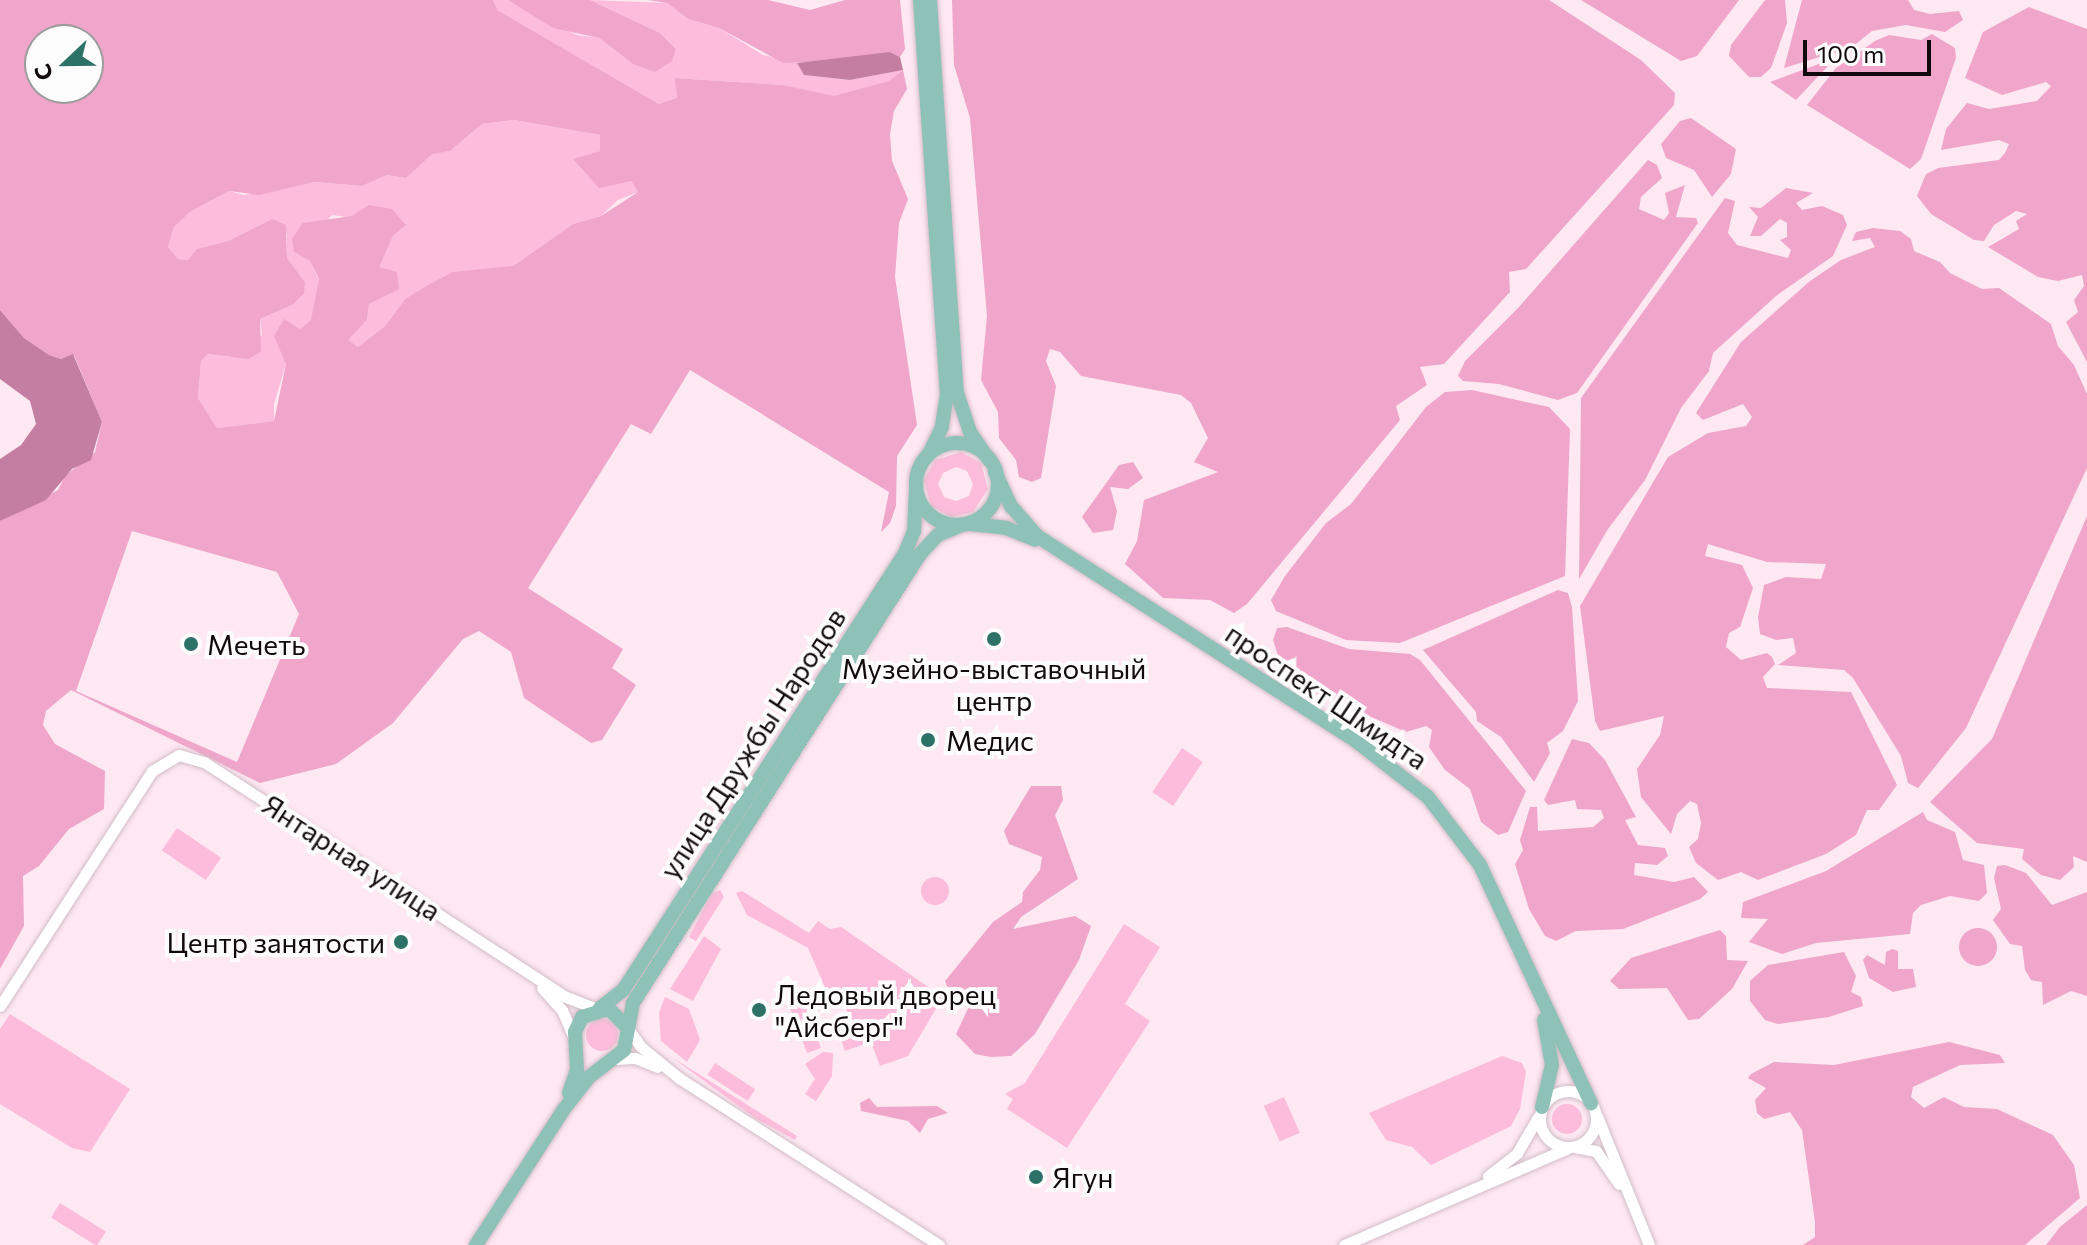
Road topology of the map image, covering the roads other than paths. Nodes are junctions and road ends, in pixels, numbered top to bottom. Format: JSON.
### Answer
{"nodes":[{"id":1,"x":920,"y":0,"type":"edge"},
{"id":2,"x":930,"y":0,"type":"edge"},
{"id":3,"x":929,"y":454,"type":"junction"},
{"id":4,"x":992,"y":466,"type":"junction"},
{"id":5,"x":916,"y":490,"type":"junction"},
{"id":6,"x":964,"y":525,"type":"junction"},
{"id":7,"x":1056,"y":550,"type":"junction"},
{"id":8,"x":521,"y":968,"type":"junction"},
{"id":9,"x":1533,"y":981,"type":"junction"},
{"id":10,"x":0,"y":1006,"type":"edge"},
{"id":11,"x":599,"y":1009,"type":"junction"},
{"id":12,"x":627,"y":1027,"type":"junction"},
{"id":13,"x":576,"y":1043,"type":"junction"},
{"id":14,"x":612,"y":1060,"type":"junction"},
{"id":15,"x":679,"y":1078,"type":"junction"},
{"id":16,"x":1593,"y":1108,"type":"junction"},
{"id":17,"x":564,"y":1109,"type":"junction"},
{"id":18,"x":1541,"y":1110,"type":"junction"},
{"id":19,"x":1570,"y":1148,"type":"junction"},
{"id":20,"x":1471,"y":1188,"type":"junction"},
{"id":21,"x":1643,"y":1231,"type":"junction"},
{"id":22,"x":476,"y":1245,"type":"edge"},
{"id":23,"x":939,"y":1245,"type":"edge"},
{"id":24,"x":1344,"y":1245,"type":"edge"},
{"id":25,"x":1649,"y":1245,"type":"edge"}],
"edges":[{"from":1,"to":3,"type":"main road"},
{"from":2,"to":4,"type":"main road"},
{"from":3,"to":4,"type":"main road"},
{"from":3,"to":5,"type":"main road"},
{"from":4,"to":6,"type":"main road"},
{"from":4,"to":7,"type":"main road","name":"проспект Шмидта"},
{"from":5,"to":6,"type":"main road"},
{"from":5,"to":11,"type":"main road","name":"улица Дружбы Народов"},
{"from":6,"to":7,"type":"main road","name":"проспект Шмидта"},
{"from":6,"to":12,"type":"main road","name":"улица Дружбы Народов"},
{"from":7,"to":9,"type":"main road","name":"проспект Шмидта"},
{"from":8,"to":10,"type":"street","name":"Янтарная улица"},
{"from":8,"to":11,"type":"street"},
{"from":8,"to":13,"type":"street"},
{"from":9,"to":16,"type":"main road","name":"проспект Шмидта"},
{"from":9,"to":18,"type":"main road","name":"проспект Шмидта"},
{"from":11,"to":12,"type":"main road"},
{"from":11,"to":13,"type":"main road"},
{"from":12,"to":14,"type":"main road"},
{"from":12,"to":15,"type":"street"},
{"from":13,"to":14,"type":"main road"},
{"from":13,"to":17,"type":"main road"},
{"from":14,"to":15,"type":"street"},
{"from":14,"to":17,"type":"main road"},
{"from":15,"to":23,"type":"street"},
{"from":16,"to":18,"type":"street"},
{"from":16,"to":19,"type":"street"},
{"from":16,"to":21,"type":"street"},
{"from":17,"to":22,"type":"main road"},
{"from":18,"to":19,"type":"street"},
{"from":18,"to":20,"type":"street"},
{"from":19,"to":20,"type":"street"},
{"from":19,"to":21,"type":"street"},
{"from":20,"to":24,"type":"street"},
{"from":21,"to":25,"type":"street"}]}
